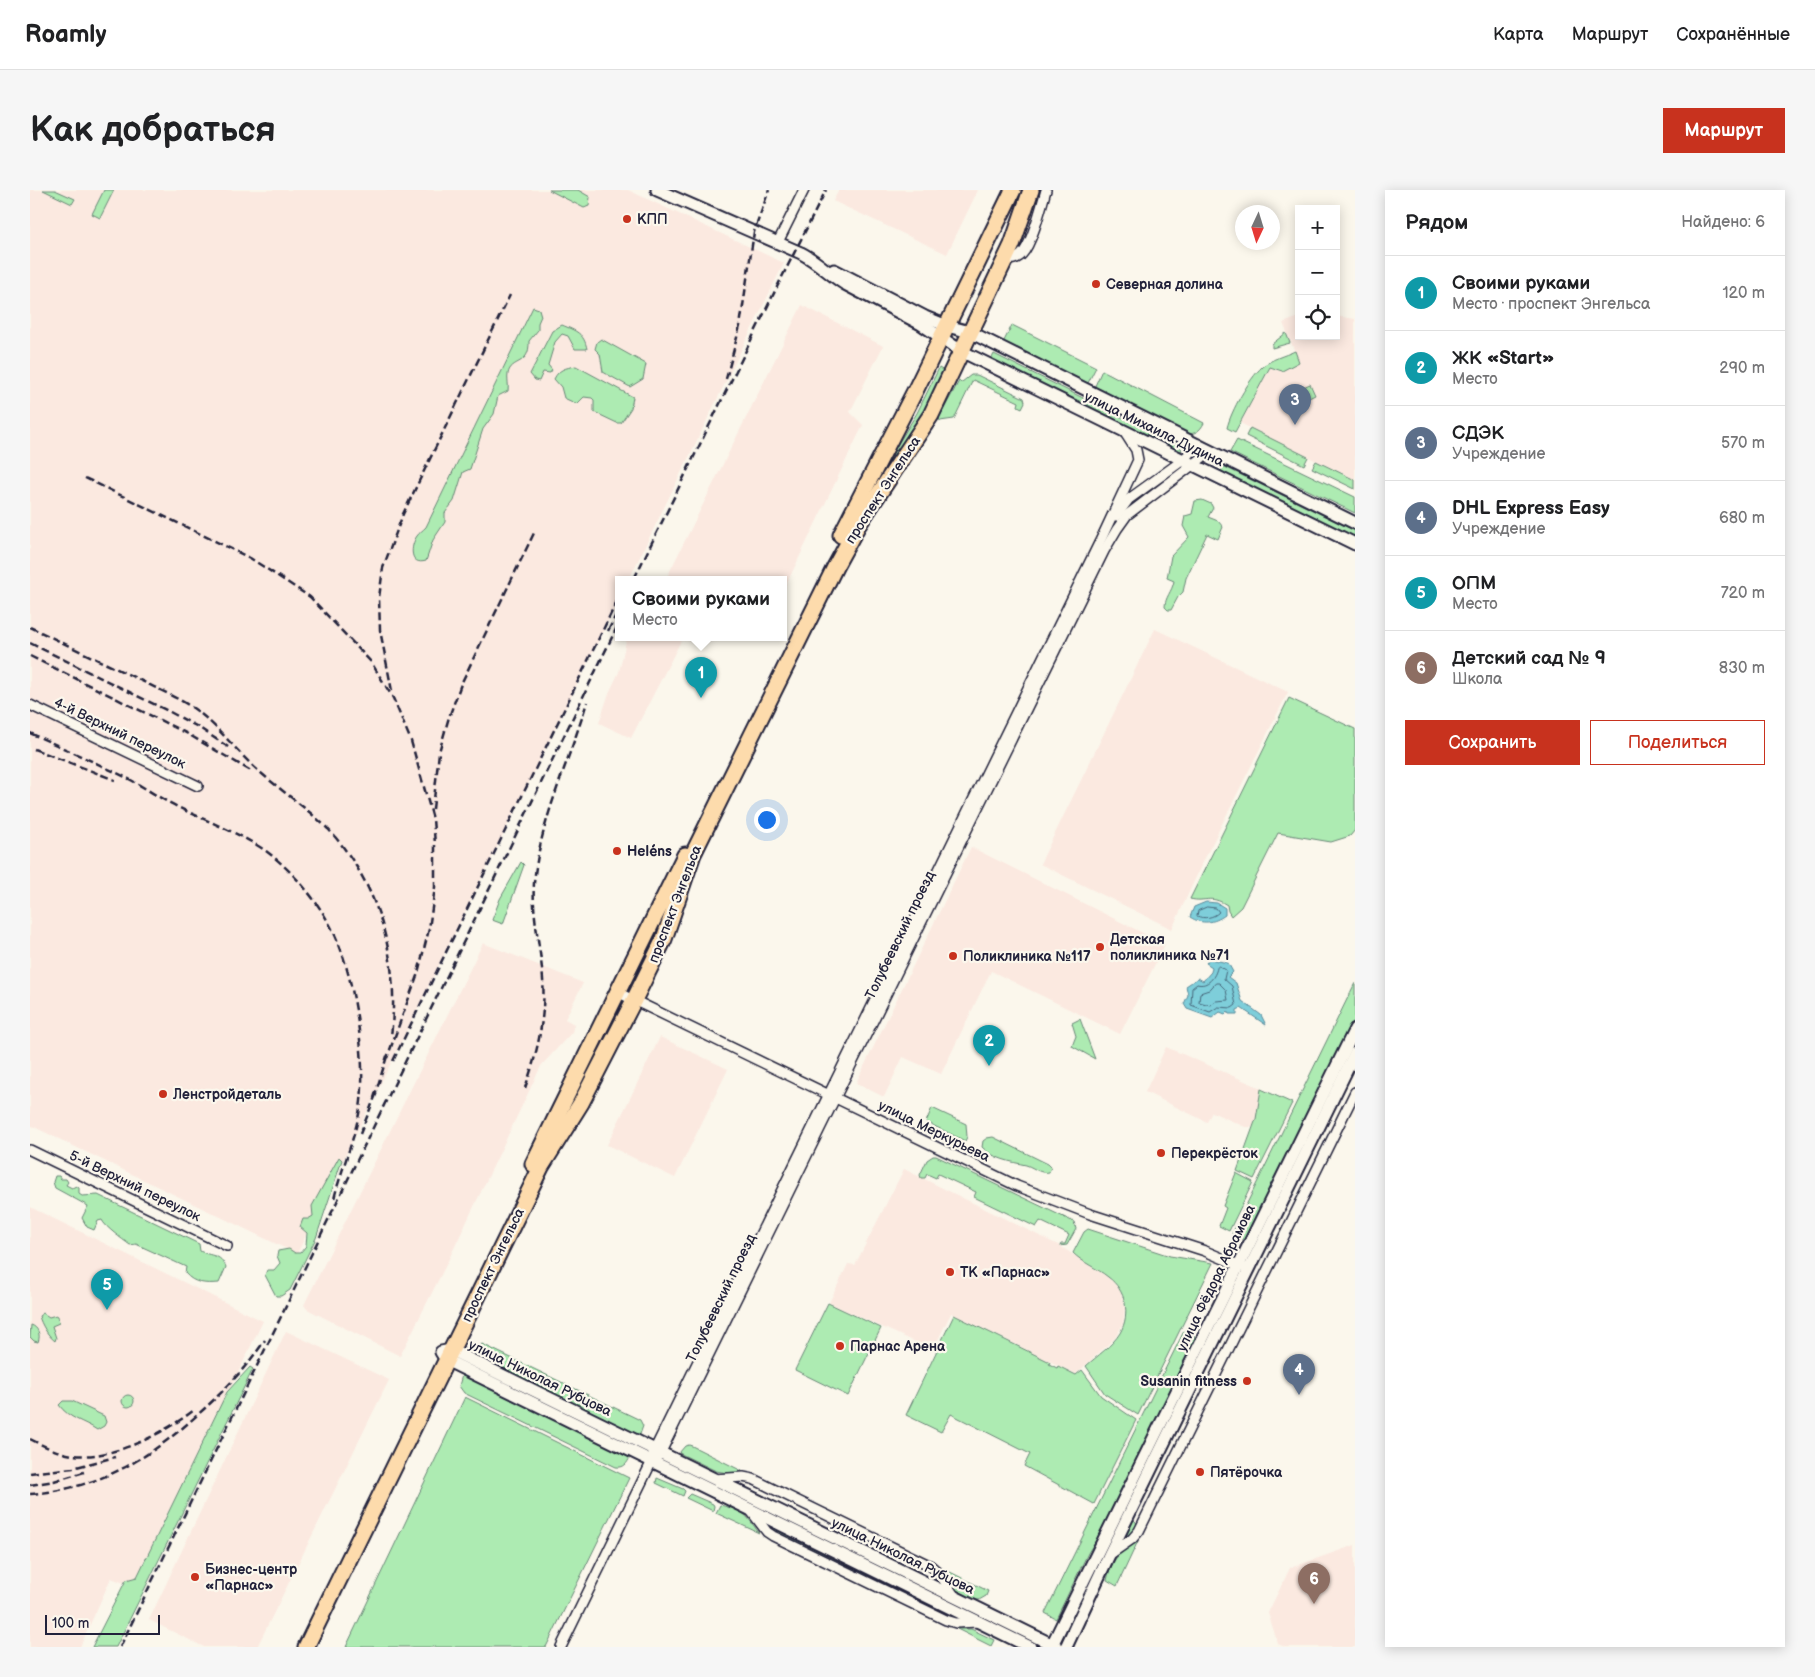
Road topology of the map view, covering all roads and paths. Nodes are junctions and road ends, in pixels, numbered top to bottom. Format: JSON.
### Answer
{"nodes":[{"id":1,"x":657,"y":190,"type":"edge"},
{"id":2,"x":804,"y":190,"type":"edge"},
{"id":3,"x":1013,"y":190,"type":"edge"},
{"id":4,"x":1031,"y":190,"type":"edge"},
{"id":5,"x":1046,"y":190,"type":"edge"},
{"id":6,"x":778,"y":242,"type":"junction"},
{"id":7,"x":1004,"y":261,"type":"junction"},
{"id":8,"x":944,"y":331,"type":"junction"},
{"id":9,"x":970,"y":332,"type":"junction"},
{"id":10,"x":961,"y":351,"type":"junction"},
{"id":11,"x":1124,"y":431,"type":"junction"},
{"id":12,"x":1198,"y":444,"type":"junction"},
{"id":13,"x":1211,"y":451,"type":"junction"},
{"id":14,"x":1188,"y":462,"type":"junction"},
{"id":15,"x":1355,"y":523,"type":"edge"},
{"id":16,"x":1103,"y":535,"type":"junction"},
{"id":17,"x":1355,"y":544,"type":"edge"},
{"id":18,"x":30,"y":705,"type":"edge"},
{"id":19,"x":198,"y":786,"type":"dead end"},
{"id":20,"x":617,"y":992,"type":"junction"},
{"id":21,"x":634,"y":1000,"type":"junction"},
{"id":22,"x":1355,"y":1029,"type":"edge"},
{"id":23,"x":1355,"y":1053,"type":"edge"},
{"id":24,"x":1355,"y":1092,"type":"edge"},
{"id":25,"x":832,"y":1096,"type":"junction"},
{"id":26,"x":30,"y":1150,"type":"edge"},
{"id":27,"x":227,"y":1246,"type":"dead end"},
{"id":28,"x":1244,"y":1267,"type":"junction"},
{"id":29,"x":446,"y":1354,"type":"junction"},
{"id":30,"x":655,"y":1455,"type":"junction"},
{"id":31,"x":712,"y":1479,"type":"junction"},
{"id":32,"x":1109,"y":1555,"type":"junction"},
{"id":33,"x":955,"y":1598,"type":"junction"},
{"id":34,"x":1053,"y":1646,"type":"edge"},
{"id":35,"x":296,"y":1647,"type":"edge"},
{"id":36,"x":306,"y":1647,"type":"edge"},
{"id":37,"x":561,"y":1647,"type":"edge"},
{"id":38,"x":1030,"y":1647,"type":"edge"},
{"id":39,"x":1066,"y":1647,"type":"edge"}],
"edges":[{"from":1,"to":6,"type":"street"},
{"from":2,"to":6,"type":"street"},
{"from":3,"to":8,"type":"main road","name":"проспект Энгельса"},
{"from":4,"to":7,"type":"main road","name":"проспект Энгельса"},
{"from":5,"to":7,"type":"street"},
{"from":6,"to":8,"type":"street"},
{"from":7,"to":9,"type":"main road","name":"проспект Энгельса"},
{"from":8,"to":9,"type":"street","name":"улица Михаила Дудина"},
{"from":8,"to":10,"type":"street","name":"улица Михаила Дудина"},
{"from":8,"to":20,"type":"main road","name":"проспект Энгельса"},
{"from":9,"to":10,"type":"main road","name":"проспект Энгельса"},
{"from":9,"to":12,"type":"street","name":"улица Михаила Дудина"},
{"from":10,"to":11,"type":"street","name":"улица Михаила Дудина"},
{"from":10,"to":21,"type":"main road","name":"проспект Энгельса"},
{"from":11,"to":14,"type":"street","name":"улица Михаила Дудина"},
{"from":11,"to":16,"type":"street","name":"Толубеевский проезд"},
{"from":12,"to":13,"type":"street","name":"улица Михаила Дудина"},
{"from":12,"to":14,"type":"street","name":"Толубеевский проезд"},
{"from":13,"to":14,"type":"street","name":"Толубеевский проезд"},
{"from":13,"to":15,"type":"street","name":"улица Михаила Дудина"},
{"from":14,"to":16,"type":"street","name":"Толубеевский проезд"},
{"from":14,"to":17,"type":"street","name":"улица Михаила Дудина"},
{"from":14,"to":25,"type":"street","name":"Толубеевский проезд"},
{"from":16,"to":25,"type":"street","name":"Толубеевский проезд"},
{"from":18,"to":19,"type":"street","name":"4-й Верхний переулок"},
{"from":20,"to":21,"type":"street","name":"улица Меркурьева"},
{"from":20,"to":29,"type":"main road","name":"проспект Энгельса"},
{"from":21,"to":25,"type":"street","name":"улица Меркурьева"},
{"from":21,"to":29,"type":"main road","name":"проспект Энгельса"},
{"from":22,"to":28,"type":"street","name":"улица Фёдора Абрамова"},
{"from":23,"to":28,"type":"street","name":"улица Фёдора Абрамова"},
{"from":24,"to":32,"type":"street"},
{"from":25,"to":28,"type":"street","name":"улица Меркурьева"},
{"from":25,"to":30,"type":"street","name":"Толубеевский проезд"},
{"from":26,"to":27,"type":"street","name":"5-й Верхний переулок"},
{"from":28,"to":32,"type":"street","name":"улица Фёдора Абрамова"},
{"from":28,"to":34,"type":"street","name":"улица Фёдора Абрамова"},
{"from":29,"to":30,"type":"street","name":"улица Николая Рубцова"},
{"from":29,"to":35,"type":"main road","name":"проспект Энгельса"},
{"from":29,"to":36,"type":"main road","name":"проспект Энгельса"},
{"from":30,"to":31,"type":"street","name":"улица Николая Рубцова"},
{"from":30,"to":37,"type":"street","name":"Толубеевский проезд"},
{"from":30,"to":38,"type":"street","name":"улица Николая Рубцова"},
{"from":31,"to":33,"type":"street","name":"улица Николая Рубцова"},
{"from":31,"to":33,"type":"street"},
{"from":32,"to":39,"type":"street","name":"улица Фёдора Абрамова"},
{"from":33,"to":34,"type":"street","name":"улица Николая Рубцова"}]}
